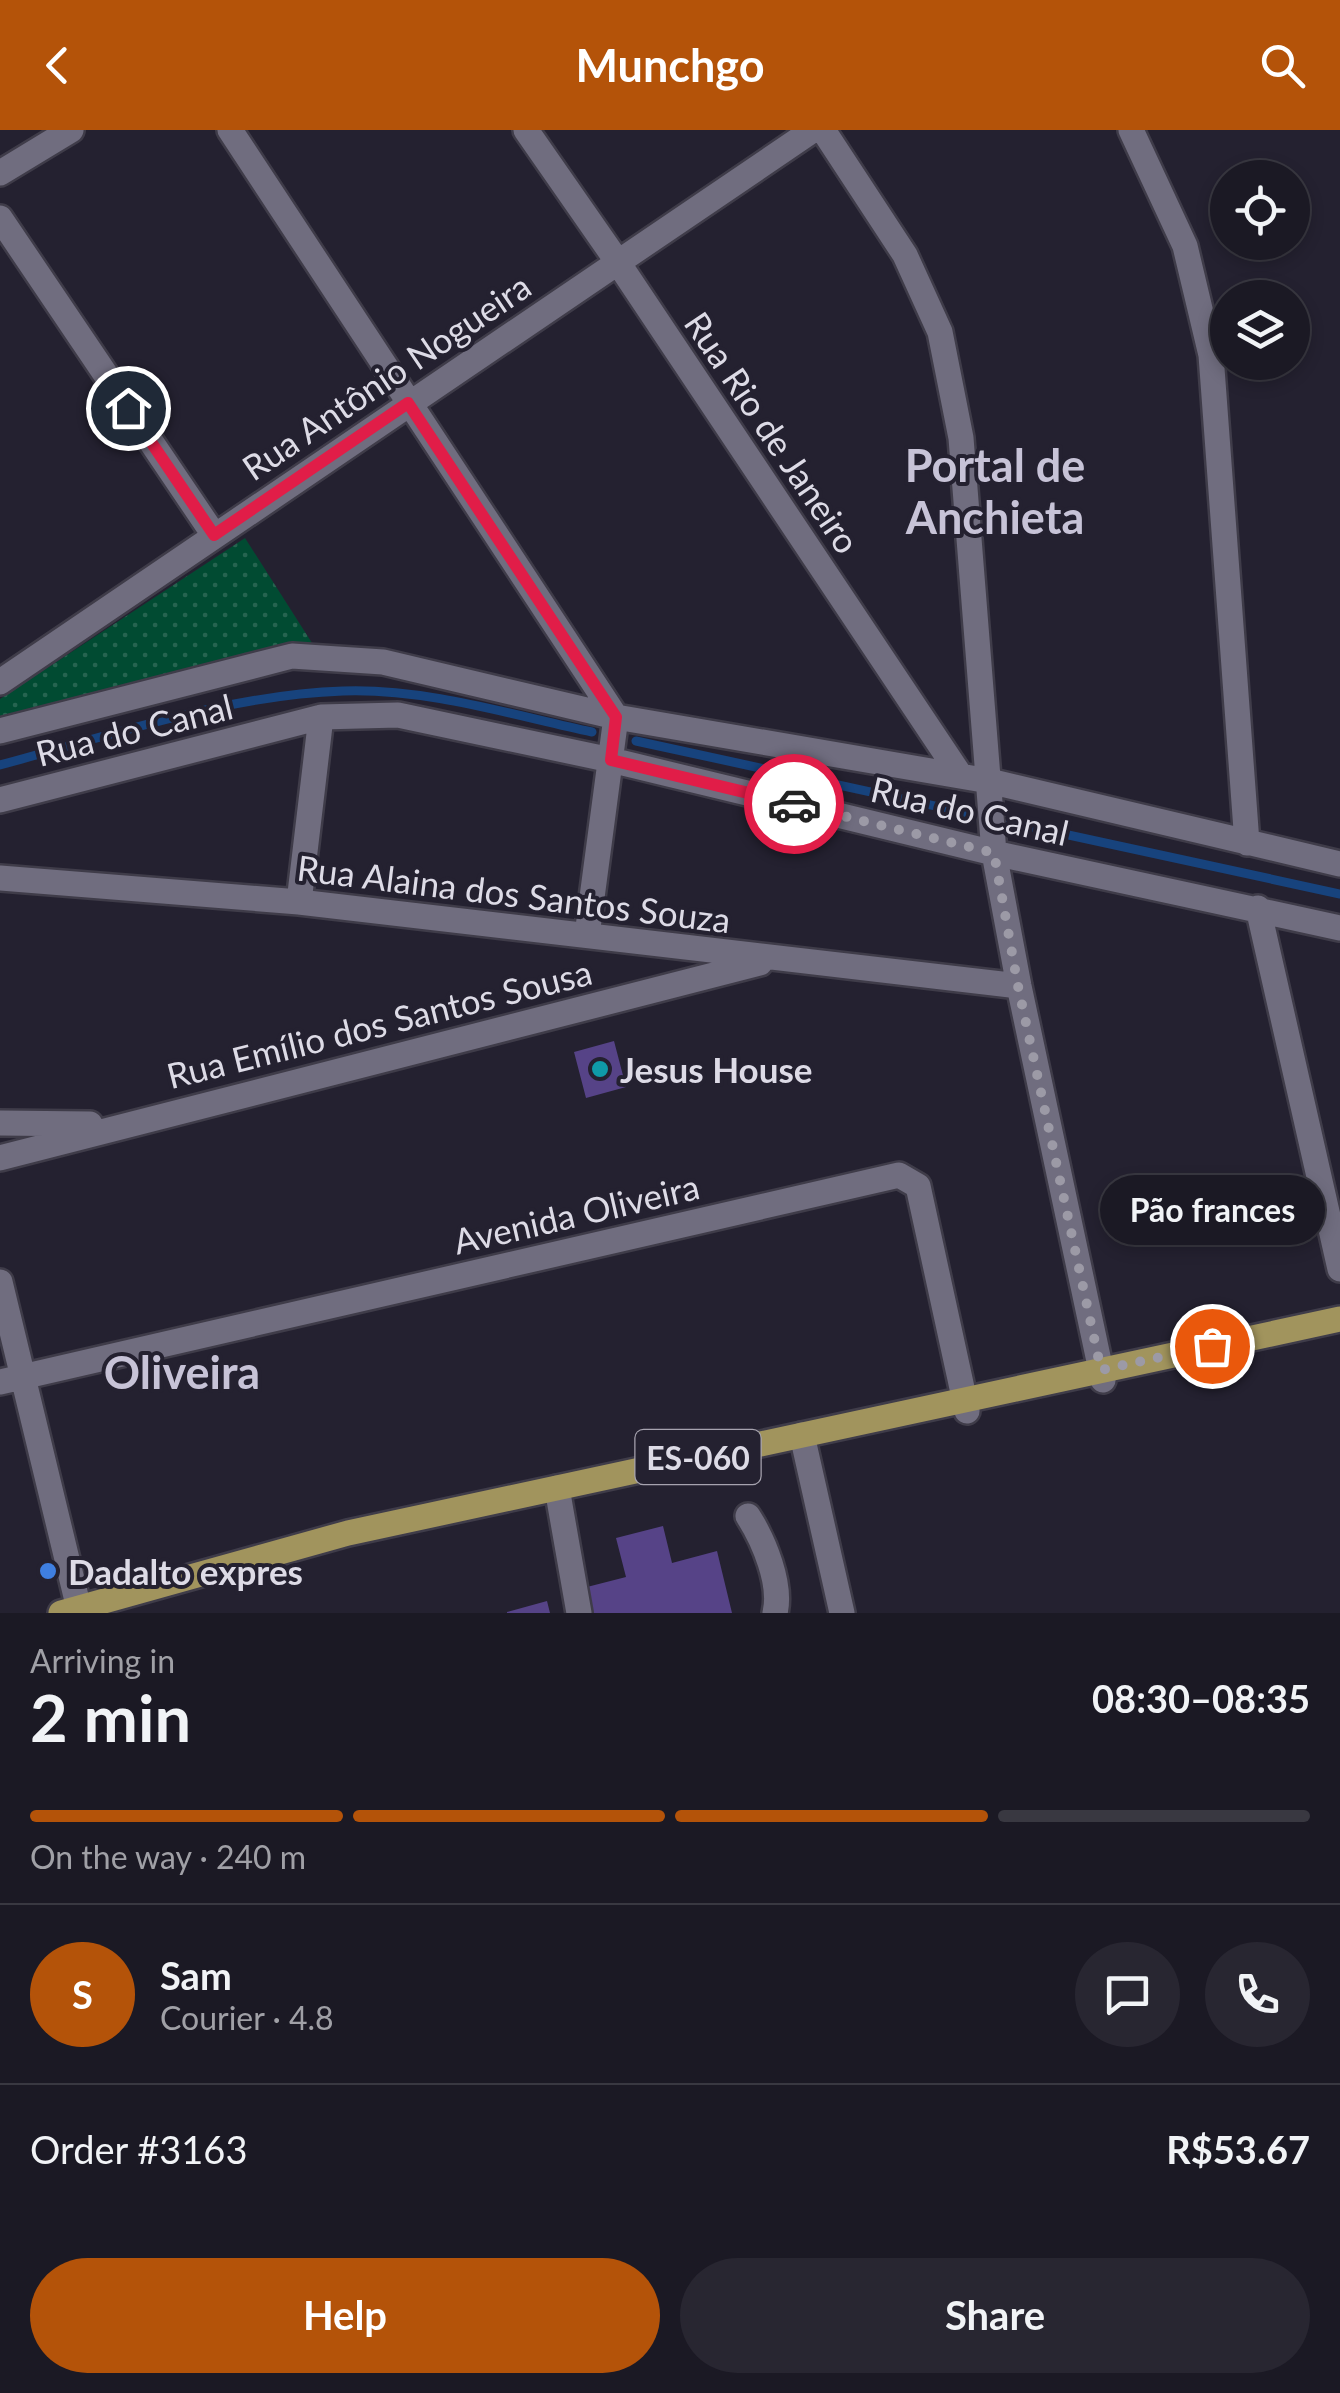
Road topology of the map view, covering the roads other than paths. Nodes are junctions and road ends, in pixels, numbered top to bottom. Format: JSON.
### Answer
{"nodes":[{"id":1,"x":71,"y":130,"type":"edge"},
{"id":2,"x":230,"y":130,"type":"edge"},
{"id":3,"x":526,"y":130,"type":"edge"},
{"id":4,"x":813,"y":130,"type":"edge"},
{"id":5,"x":823,"y":130,"type":"edge"},
{"id":6,"x":1131,"y":130,"type":"edge"},
{"id":7,"x":0,"y":174,"type":"edge"},
{"id":8,"x":0,"y":218,"type":"edge"},
{"id":9,"x":617,"y":261,"type":"junction"},
{"id":10,"x":408,"y":403,"type":"junction"},
{"id":11,"x":214,"y":535,"type":"junction"},
{"id":12,"x":2,"y":676,"type":"edge"},
{"id":13,"x":616,"y":717,"type":"junction"},
{"id":14,"x":322,"y":718,"type":"junction"},
{"id":15,"x":0,"y":731,"type":"edge"},
{"id":16,"x":611,"y":760,"type":"junction"},
{"id":17,"x":960,"y":776,"type":"junction"},
{"id":18,"x":989,"y":787,"type":"junction"},
{"id":19,"x":0,"y":800,"type":"edge"},
{"id":20,"x":1247,"y":842,"type":"junction"},
{"id":21,"x":994,"y":843,"type":"junction"},
{"id":22,"x":1340,"y":864,"type":"edge"},
{"id":23,"x":0,"y":878,"type":"edge"},
{"id":24,"x":299,"y":902,"type":"junction"},
{"id":25,"x":1258,"y":908,"type":"junction"},
{"id":26,"x":1340,"y":928,"type":"edge"},
{"id":27,"x":587,"y":935,"type":"junction"},
{"id":28,"x":776,"y":959,"type":"junction"},
{"id":29,"x":1018,"y":986,"type":"junction"},
{"id":30,"x":0,"y":1123,"type":"edge"},
{"id":31,"x":125,"y":1124,"type":"junction"},
{"id":32,"x":0,"y":1158,"type":"edge"},
{"id":33,"x":1340,"y":1268,"type":"edge"},
{"id":34,"x":0,"y":1282,"type":"edge"},
{"id":35,"x":1340,"y":1319,"type":"edge"},
{"id":36,"x":1340,"y":1328,"type":"edge"},
{"id":37,"x":1102,"y":1375,"type":"junction"},
{"id":38,"x":12,"y":1378,"type":"edge"},
{"id":39,"x":966,"y":1406,"type":"junction"},
{"id":40,"x":803,"y":1441,"type":"junction"},
{"id":41,"x":558,"y":1494,"type":"junction"},
{"id":42,"x":748,"y":1516,"type":"dead end"},
{"id":43,"x":79,"y":1611,"type":"edge"},
{"id":44,"x":580,"y":1613,"type":"edge"},
{"id":45,"x":775,"y":1613,"type":"edge"},
{"id":46,"x":842,"y":1613,"type":"edge"}],
"edges":[{"from":1,"to":7,"type":"street"},
{"from":2,"to":10,"type":"street"},
{"from":3,"to":9,"type":"street","name":"Rua Rio de Janeiro"},
{"from":4,"to":9,"type":"street","name":"Rua Antônio Nogueira"},
{"from":5,"to":18,"type":"street"},
{"from":6,"to":20,"type":"street"},
{"from":8,"to":11,"type":"street"},
{"from":9,"to":10,"type":"street","name":"Rua Antônio Nogueira"},
{"from":9,"to":17,"type":"street","name":"Rua Rio de Janeiro"},
{"from":10,"to":11,"type":"street","name":"Rua Antônio Nogueira"},
{"from":10,"to":13,"type":"street"},
{"from":11,"to":12,"type":"street","name":"Rua Antônio Nogueira"},
{"from":13,"to":15,"type":"street","name":"Rua do Canal"},
{"from":13,"to":16,"type":"street"},
{"from":13,"to":17,"type":"street","name":"Rua do Canal"},
{"from":14,"to":16,"type":"street","name":"Rua do Canal"},
{"from":14,"to":19,"type":"street","name":"Rua do Canal"},
{"from":14,"to":24,"type":"street"},
{"from":16,"to":21,"type":"street","name":"Rua do Canal"},
{"from":16,"to":27,"type":"street"},
{"from":17,"to":18,"type":"street","name":"Rua do Canal"},
{"from":18,"to":20,"type":"street","name":"Rua do Canal"},
{"from":18,"to":21,"type":"street"},
{"from":20,"to":22,"type":"street","name":"Rua do Canal"},
{"from":21,"to":25,"type":"street","name":"Rua do Canal"},
{"from":21,"to":29,"type":"street"},
{"from":23,"to":24,"type":"street","name":"Rua Alaina dos Santos Souza"},
{"from":24,"to":27,"type":"street","name":"Rua Alaina dos Santos Souza"},
{"from":25,"to":26,"type":"street","name":"Rua do Canal"},
{"from":25,"to":33,"type":"street"},
{"from":27,"to":28,"type":"street","name":"Rua Alaina dos Santos Souza"},
{"from":28,"to":29,"type":"street","name":"Rua Alaina dos Santos Souza"},
{"from":28,"to":31,"type":"street","name":"Rua Emílio dos Santos Sousa"},
{"from":29,"to":37,"type":"street"},
{"from":30,"to":31,"type":"street"},
{"from":31,"to":32,"type":"street","name":"Rua Emílio dos Santos Sousa"},
{"from":34,"to":38,"type":"street"},
{"from":35,"to":37,"type":"main road","number":"ES-060"},
{"from":36,"to":37,"type":"main road","number":"ES-060"},
{"from":37,"to":39,"type":"main road","number":"ES-060"},
{"from":38,"to":39,"type":"street","name":"Avenida Oliveira"},
{"from":38,"to":43,"type":"street"},
{"from":39,"to":40,"type":"main road","number":"ES-060"},
{"from":40,"to":41,"type":"main road","number":"ES-060"},
{"from":40,"to":46,"type":"street"},
{"from":41,"to":43,"type":"main road","number":"ES-060"},
{"from":41,"to":44,"type":"street"},
{"from":42,"to":45,"type":"street"}]}
